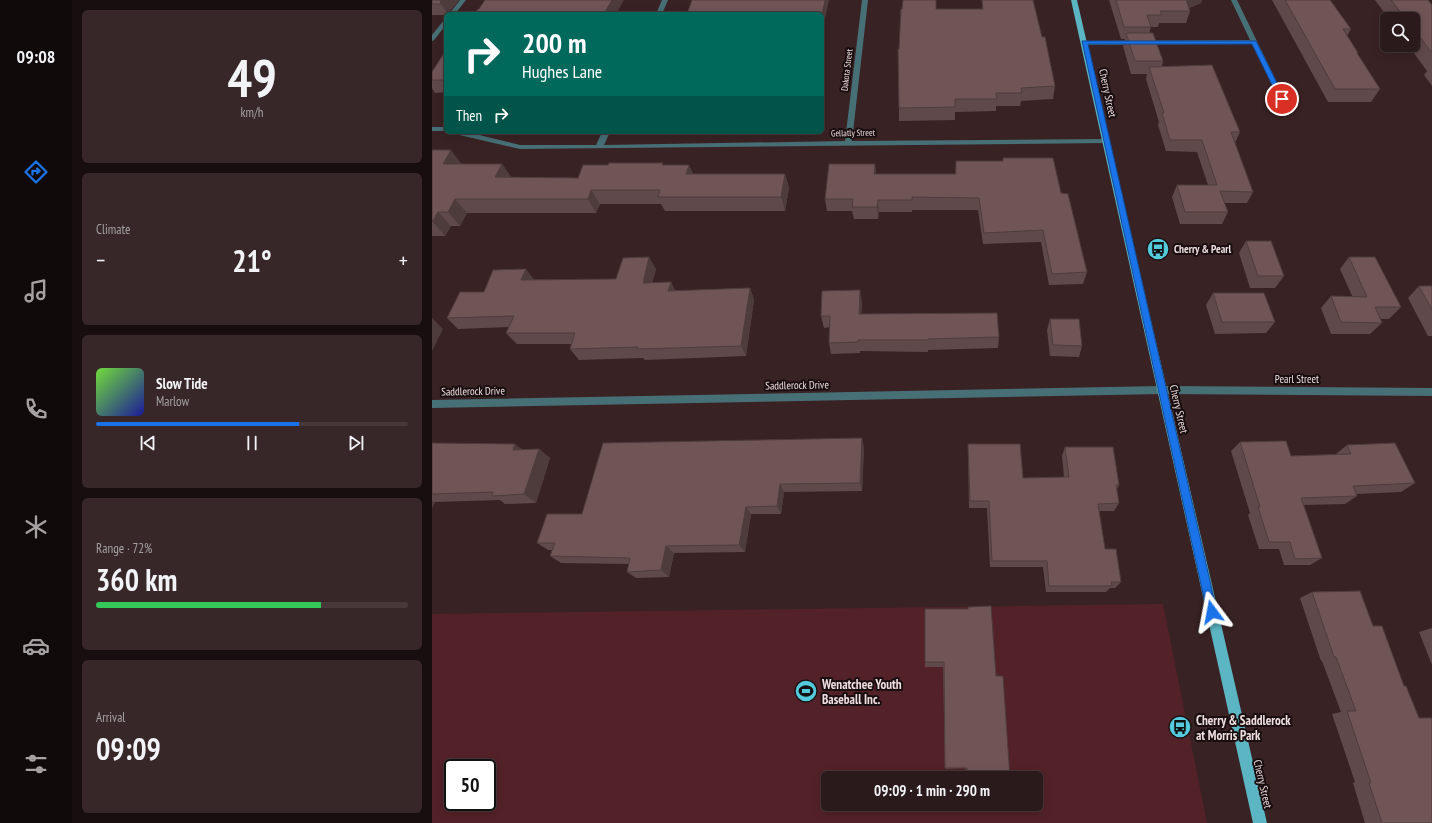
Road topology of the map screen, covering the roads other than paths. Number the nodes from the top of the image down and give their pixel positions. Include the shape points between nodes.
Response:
1 (463, 0) edge
2 (665, 0) edge
3 (865, 0) edge
4 (1074, 0) edge
5 (1234, 0) edge
6 (454, 12) edge
7 (660, 12) edge
8 (444, 24) edge
9 (432, 39) edge
10 (1254, 42) junction
11 (1084, 43) junction
12 (1282, 99) dead end
13 (432, 129) edge
14 (444, 129) edge
15 (466, 134) edge
16 (605, 134) edge
17 (1106, 141) junction
18 (848, 143) junction
19 (599, 148) junction
20 (1162, 390) junction
21 (1432, 392) edge
22 (432, 404) edge
23 (1260, 823) edge

1 - 6 street
2 - 7 street
3 - 18 street, Dakota Street
4 - 11 main road, Cherry Street
5 - 10 street
8 - 9 street
10 - 11 street
10 - 12 street
11 - 17 main road, Cherry Street
13 - 14 street
15 - 19 street, Gellatly Street via 520,147
16 - 19 street
17 - 18 street, Gellatly Street
17 - 20 main road, Cherry Street
18 - 19 street, Gellatly Street
20 - 21 street, Pearl Street
20 - 22 street, Saddlerock Drive
20 - 23 main road, Cherry Street

